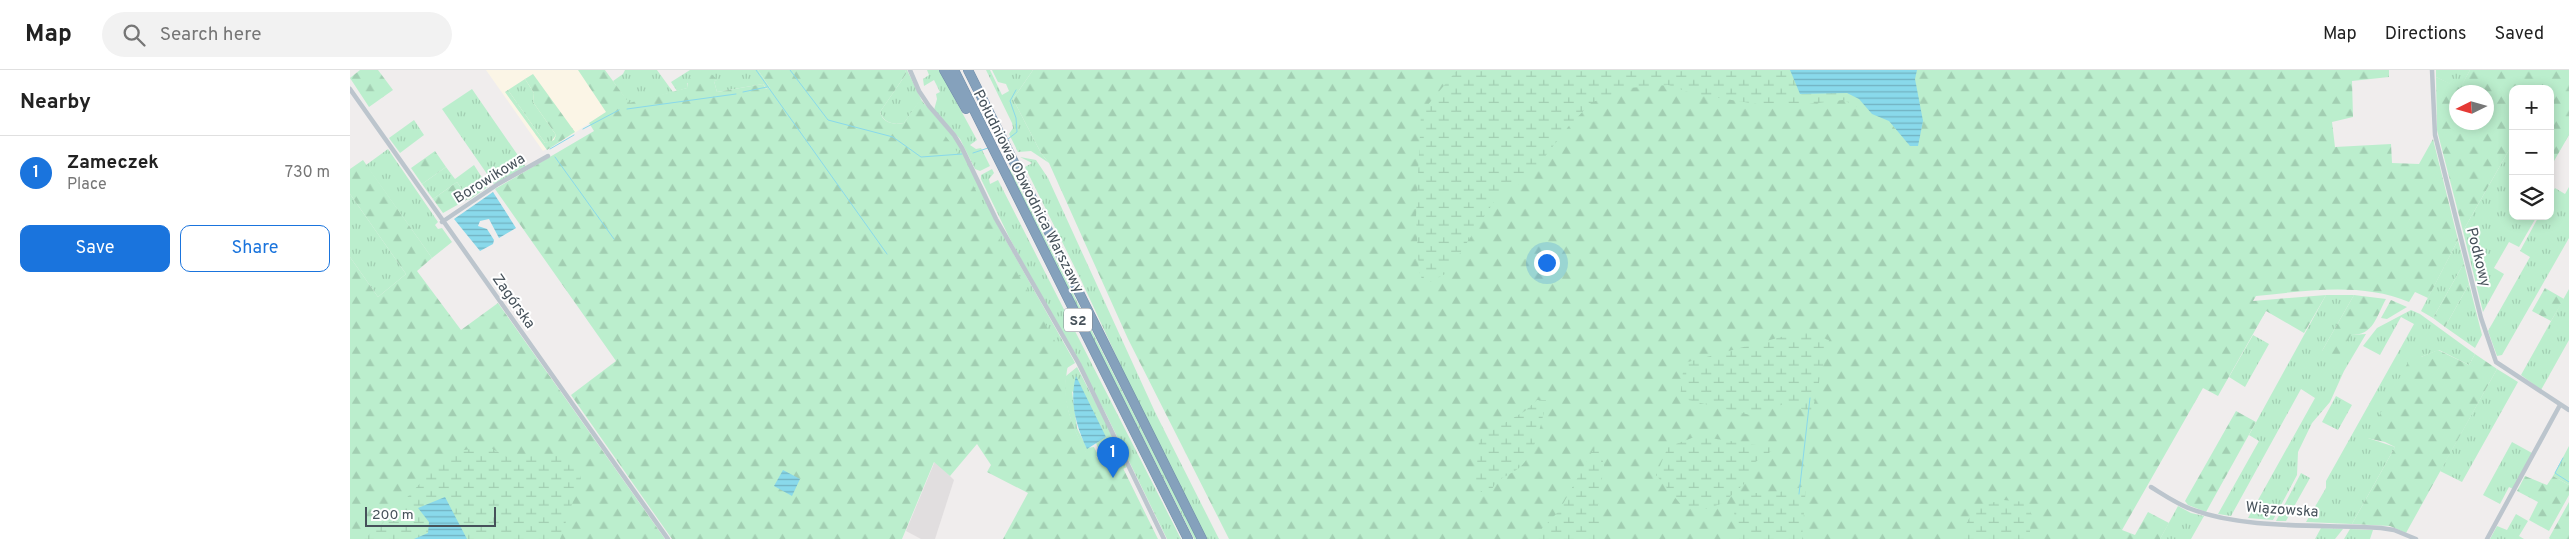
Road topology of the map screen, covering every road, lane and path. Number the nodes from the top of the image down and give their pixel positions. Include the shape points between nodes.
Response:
1 (910, 70) edge
2 (944, 70) edge
3 (954, 70) edge
4 (969, 70) edge
5 (2432, 70) edge
6 (350, 89) edge
7 (987, 140) junction
8 (548, 156) dead end
9 (442, 222) junction
10 (2560, 405) junction
11 (2569, 410) edge
12 (2151, 487) dead end
13 (668, 539) edge
14 (1164, 539) edge
15 (1188, 539) edge
16 (1202, 539) edge
17 (2416, 539) edge
18 (2487, 539) edge

1 - 14 street via 929,106 962,148 996,219 1079,364
2 - 7 highway
3 - 7 highway, Południowa Obwodnica Warszawy / S2
4 - 16 highway, Południowa Obwodnica Warszawy / S2
5 - 10 street, Podkowy via 2434,135 2493,355 2496,362
6 - 9 street, Zagórska
7 - 15 highway, Południowa Obwodnica Warszawy / S2
8 - 9 street, Borowikowa via 498,184
9 - 13 street, Zagórska
10 - 11 street, Podkowy
10 - 18 street
12 - 17 street, Wiązowska via 2189,509 2216,516 2274,523 2381,528

